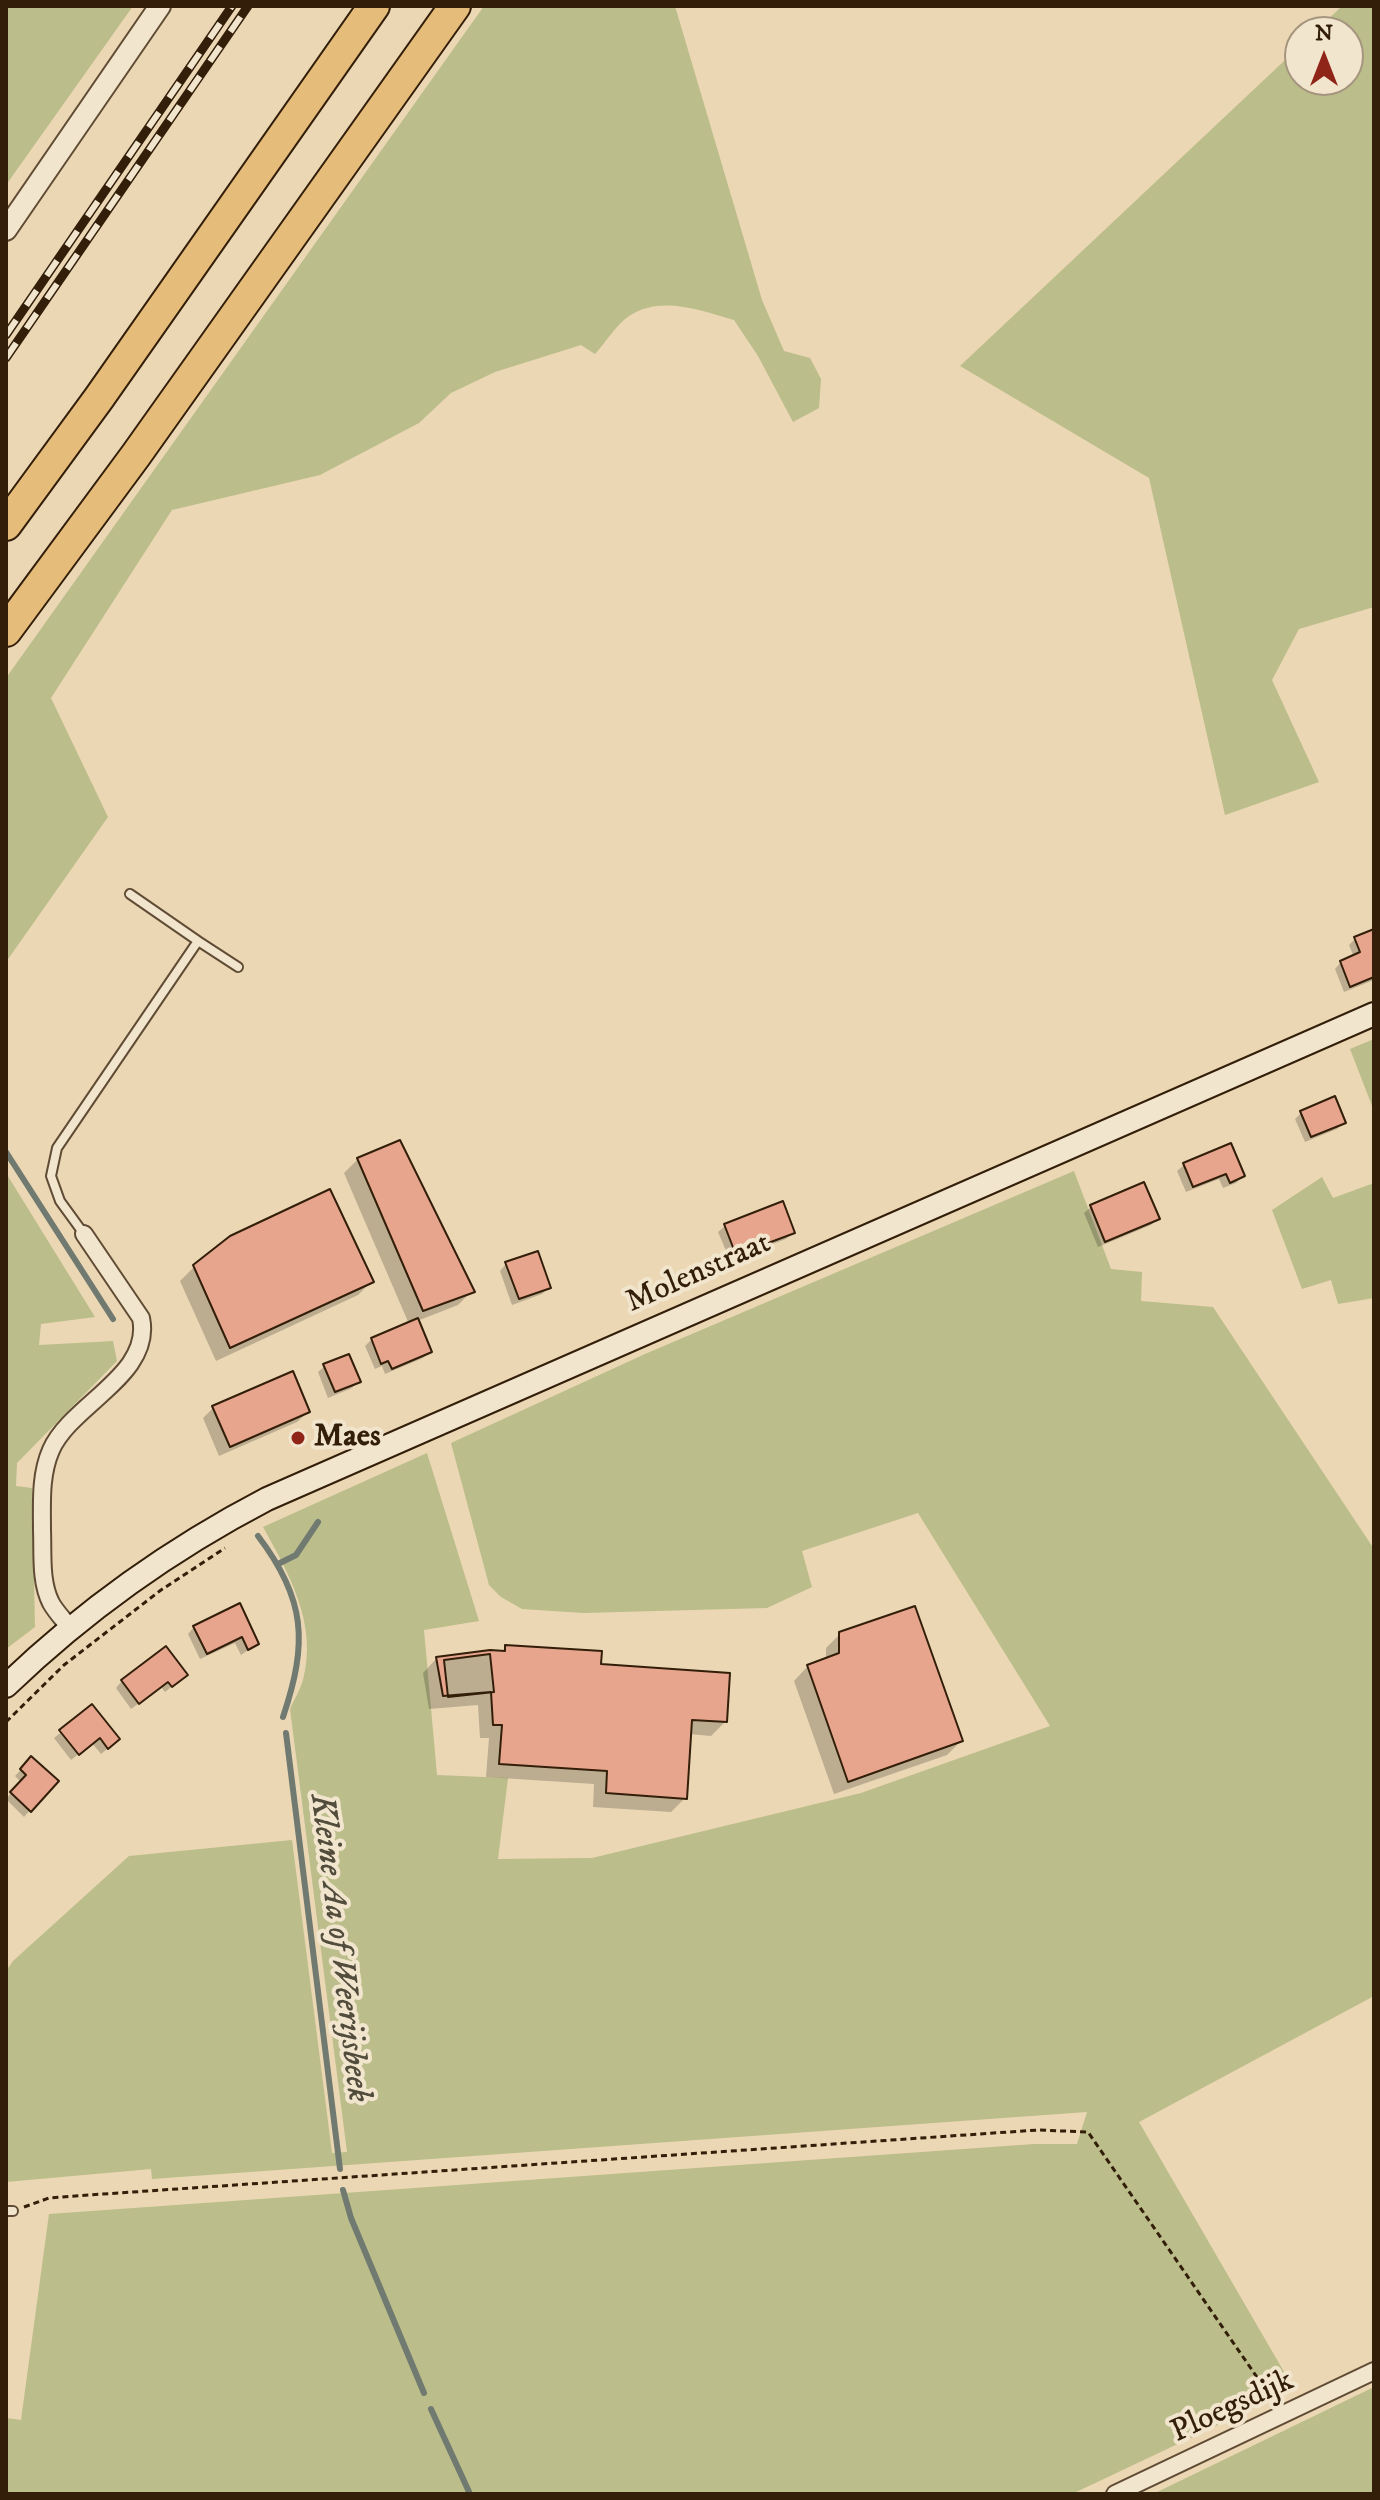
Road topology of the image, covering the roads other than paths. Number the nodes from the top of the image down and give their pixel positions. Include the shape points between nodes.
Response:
1 (160, 6) edge
2 (374, 6) edge
3 (455, 6) edge
4 (6, 230) edge
5 (6, 525) edge
6 (6, 631) edge
7 (130, 894) dead end
8 (198, 941) junction
9 (238, 967) dead end
10 (1374, 1014) edge
11 (84, 1234) joint
12 (70, 1628) junction
13 (6, 1686) edge
14 (1374, 2371) edge
15 (1115, 2494) edge

1 - 4 street
2 - 5 highway
3 - 6 highway
7 - 8 lane
8 - 9 lane
8 - 11 lane via 57,1148 51,1176 60,1201
10 - 12 main road, Molenstraat via 279,1493 172,1553
11 - 12 street via 141,1318 144,1334 130,1364 67,1428 44,1468 43,1572 51,1603
12 - 13 main road, Molenstraat
14 - 15 street, Ploegsdijk

